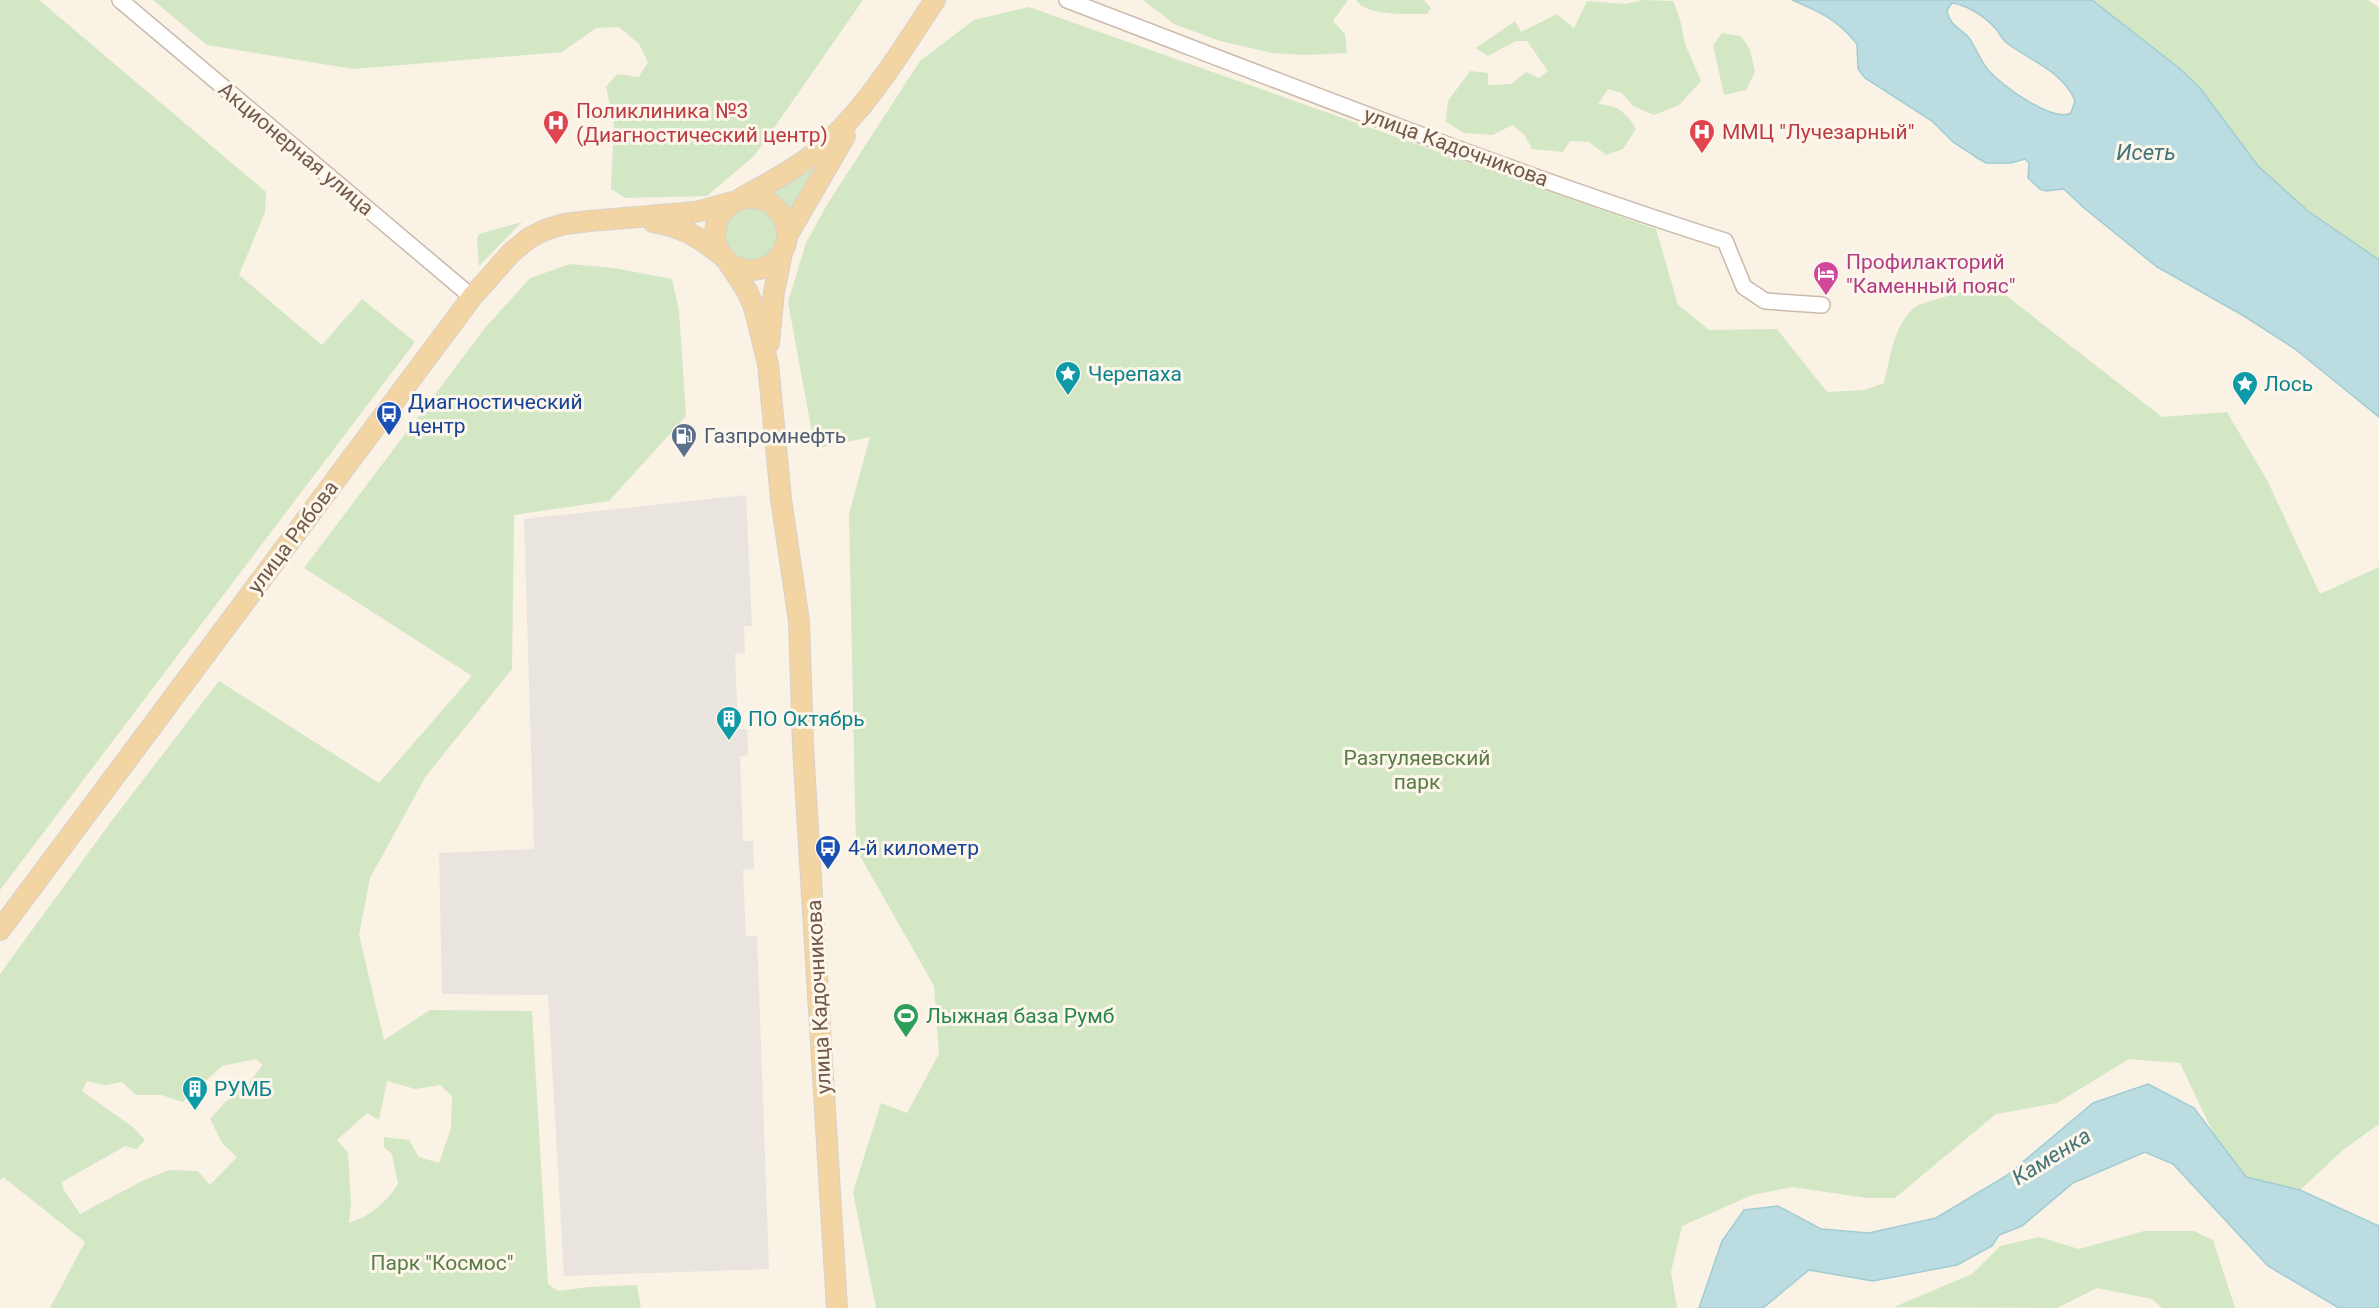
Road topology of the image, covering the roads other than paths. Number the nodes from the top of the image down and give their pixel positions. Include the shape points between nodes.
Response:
1 (120, 0) edge
2 (935, 0) edge
3 (1067, 0) edge
4 (865, 103) junction
5 (736, 200) junction
6 (636, 218) junction
7 (785, 244) junction
8 (725, 259) junction
9 (472, 297) junction
10 (1821, 305) dead end
11 (768, 364) junction
12 (3, 922) edge
13 (837, 1308) edge

1 - 9 street, Акционерная улица
2 - 4 main road
3 - 10 street, улица Кадочникова via 1490,161 1725,241 1744,287 1765,301
4 - 5 main road via 822,148
4 - 7 main road via 816,182
5 - 6 main road via 708,210
5 - 7 main road via 758,198 773,205 784,219
5 - 8 main road via 720,214 714,231 717,248
6 - 8 main road via 682,229
6 - 9 main road, улица Рябова via 564,224 539,233 511,253
7 - 8 main road via 776,260 761,269 744,270
7 - 11 main road via 770,319
8 - 11 main road via 754,308
9 - 12 main road, улица Рябова
11 - 13 main road, улица Кадочникова via 781,499 799,621

